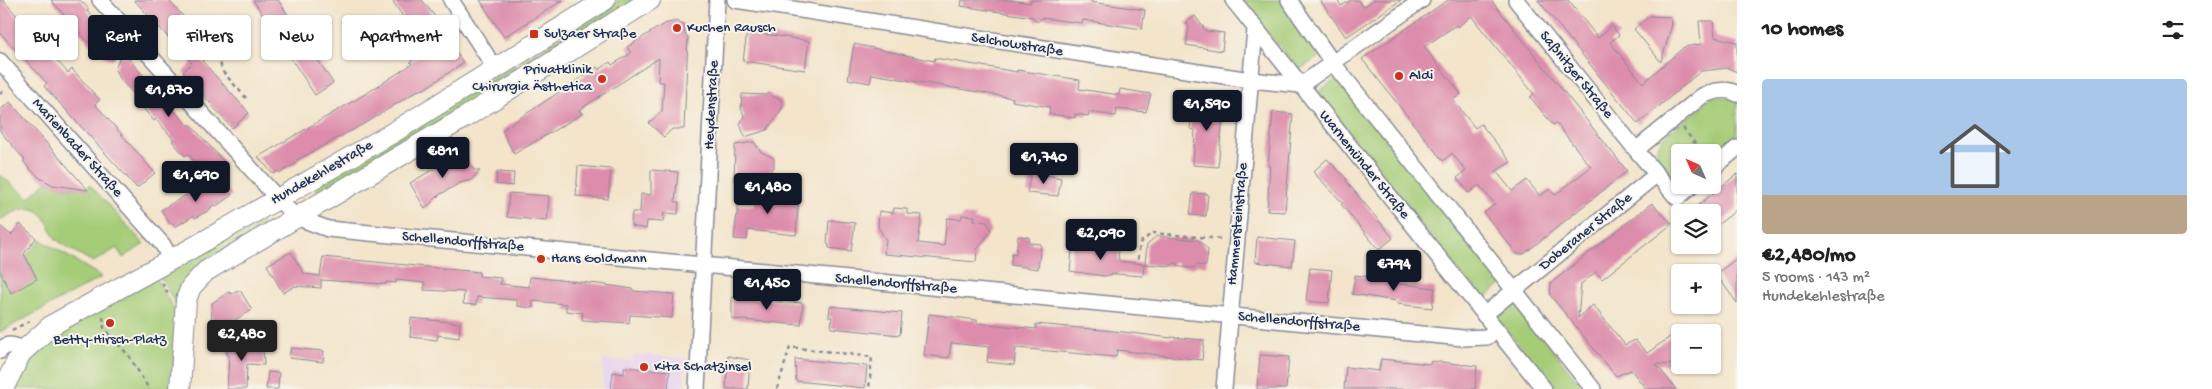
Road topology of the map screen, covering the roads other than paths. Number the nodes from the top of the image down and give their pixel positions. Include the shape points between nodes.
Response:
1 (100, 0) edge
2 (451, 0) edge
3 (606, 0) edge
4 (650, 0) edge
5 (718, 0) edge
6 (735, 0) edge
7 (1233, 0) edge
8 (1289, 0) edge
9 (1422, 0) edge
10 (1516, 0) edge
11 (1256, 29) junction
12 (0, 61) edge
13 (1332, 62) junction
14 (496, 70) junction
15 (1250, 80) junction
16 (1300, 86) junction
17 (1737, 94) edge
18 (1737, 148) edge
19 (1636, 150) junction
20 (1721, 161) edge
21 (1656, 174) junction
22 (1671, 191) edge
23 (278, 200) junction
24 (296, 217) junction
25 (172, 260) junction
26 (704, 265) junction
27 (1514, 290) junction
28 (1484, 314) junction
29 (1230, 316) junction
30 (1496, 330) junction
31 (23, 349) junction
32 (0, 352) edge
33 (3, 389) edge
34 (180, 389) edge
35 (697, 389) edge
36 (1224, 389) edge
37 (1544, 389) edge
38 (1593, 389) edge

1 - 23 street
2 - 14 street
3 - 14 main road, Hundekehlestraße
4 - 24 main road, Hundekehlestraße via 464,118
5 - 26 street, Heydenstraße
6 - 15 street, Selchowstraße
7 - 11 street, Warnemünder Straße
8 - 13 street
9 - 13 street
10 - 19 street, Saßnitzer Straße
11 - 15 street, Hammersteinstraße
11 - 16 street, Warnemünder Straße
12 - 25 street, Marienbader Straße via 163,245
13 - 16 street
13 - 27 street
14 - 23 main road, Hundekehlestraße
15 - 16 street, Selchowstraße
15 - 29 street, Hammersteinstraße
16 - 28 street, Warnemünder Straße
17 - 19 street via 1723,90 1702,96
18 - 20 street
19 - 21 street, Saßnitzer Straße
21 - 22 street, Saßnitzer Straße
21 - 27 street, Doberaner Straße
23 - 24 street
23 - 25 main road, Hundekehlestraße
24 - 26 street, Schellendorffstraße via 338,230
24 - 34 main road, Hundekehlestraße via 212,266 191,288 184,312
25 - 31 main road, Hundekehlestraße via 61,319
26 - 29 street, Schellendorffstraße
26 - 35 street, Heydenstraße
27 - 28 street
27 - 38 street
28 - 30 street, Warnemünder Straße
29 - 30 street, Schellendorffstraße via 1462,338 1487,337
29 - 36 street, Hammersteinstraße
30 - 37 street, Warnemünder Straße
31 - 32 street via 10,345
31 - 33 main road, Hundekehlestraße

